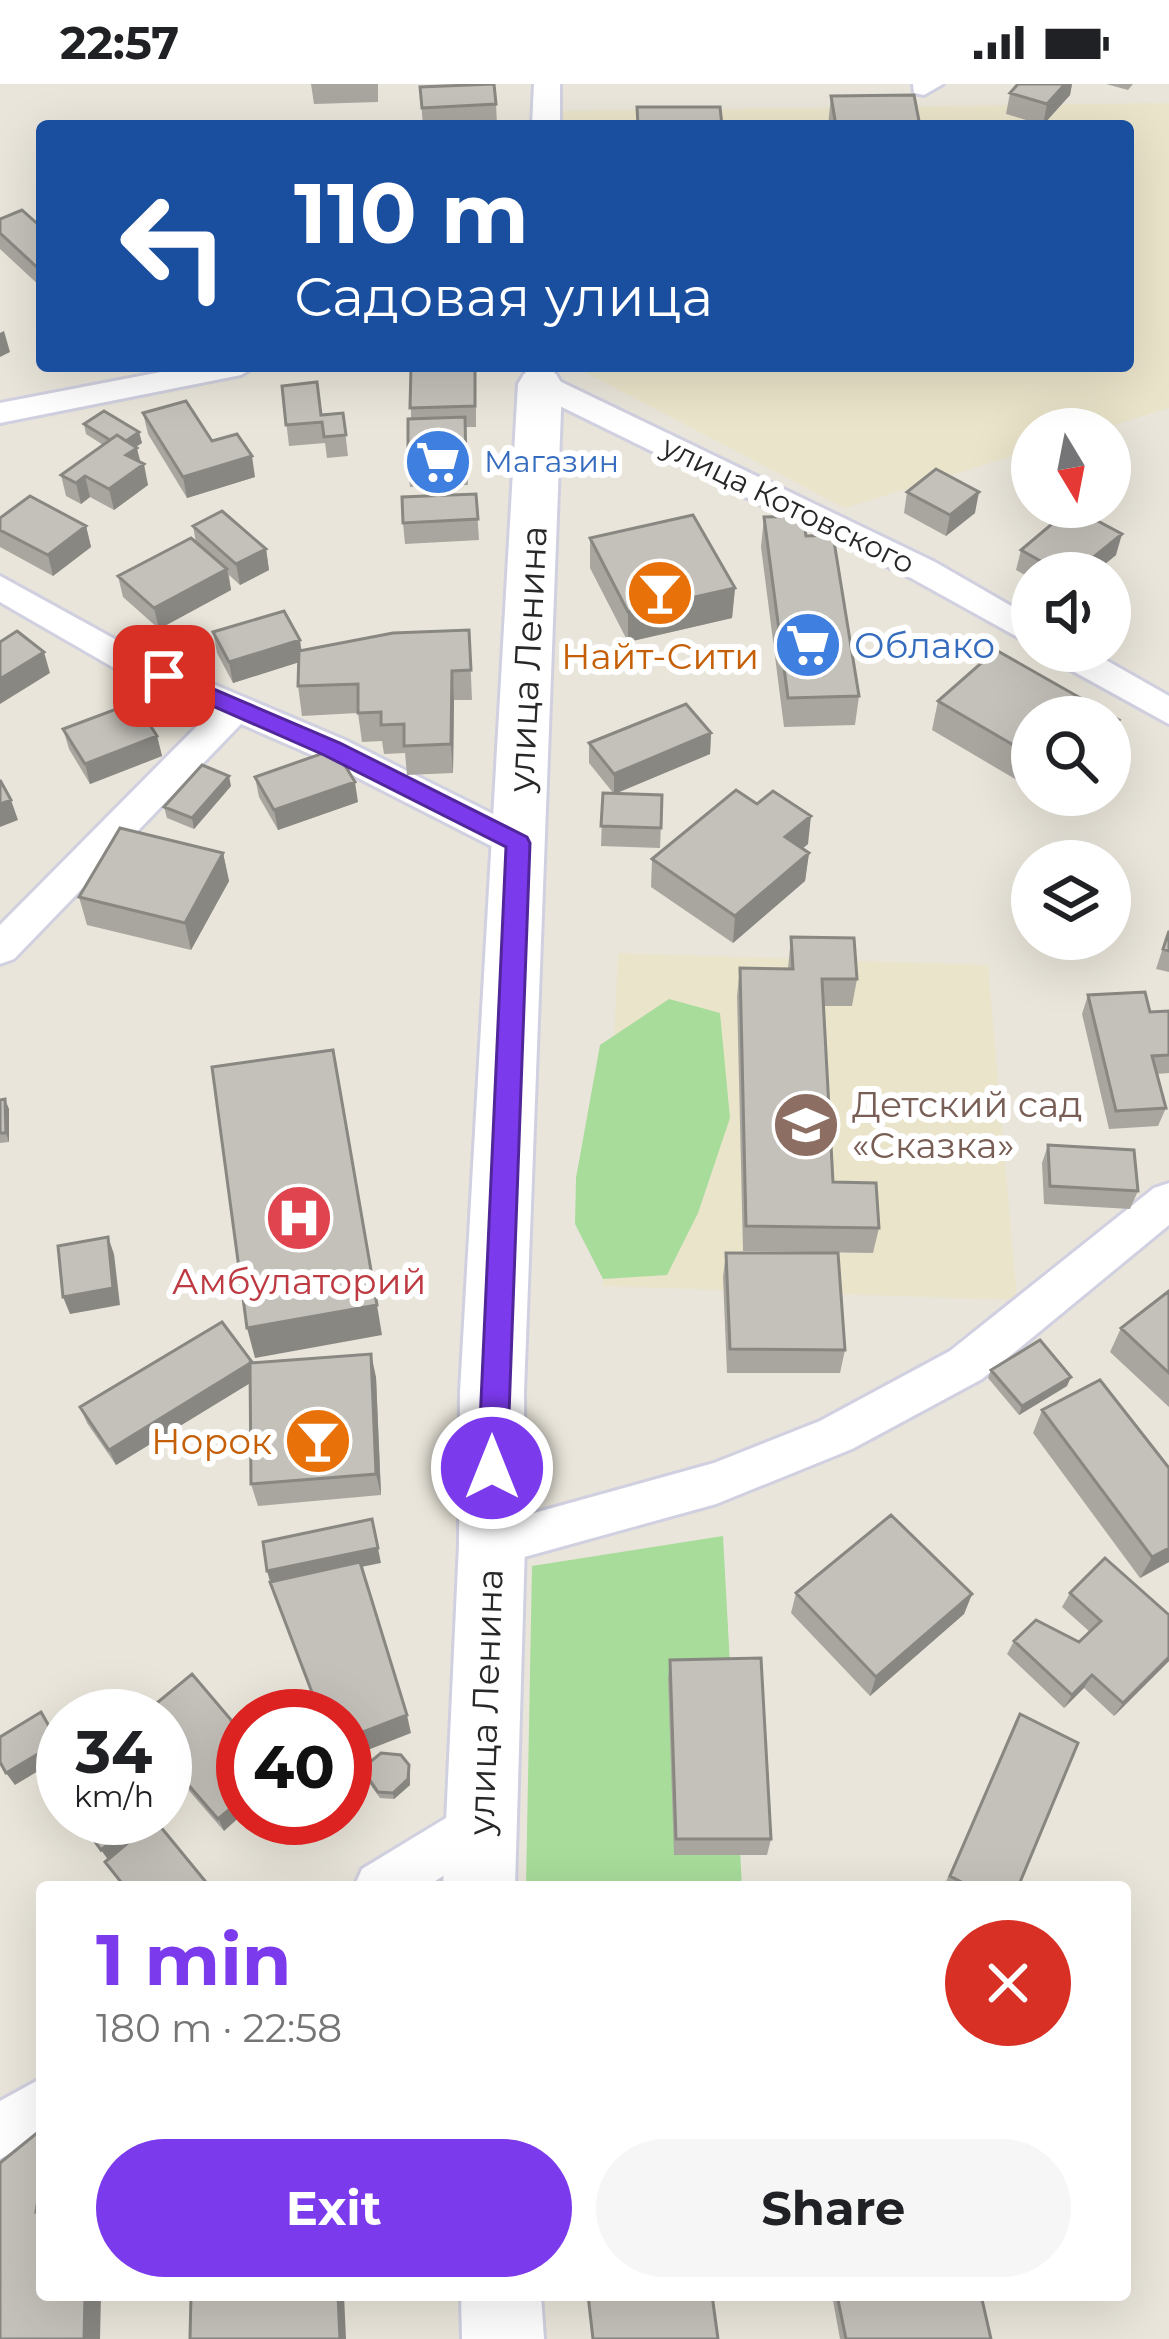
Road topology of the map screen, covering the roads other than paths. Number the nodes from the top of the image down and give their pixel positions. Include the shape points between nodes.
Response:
1 (548, 84) edge
2 (546, 120) edge
3 (210, 372) edge
4 (539, 375) edge
5 (0, 412) edge
6 (0, 587) edge
7 (1011, 621) edge
8 (1099, 672) edge
9 (237, 706) junction
10 (1169, 712) edge
11 (518, 843) junction
12 (0, 949) edge
13 (1169, 1200) edge
14 (492, 1544) junction
15 (479, 1823) junction
16 (389, 1881) edge
17 (479, 1881) edge
18 (36, 2109) edge
19 (0, 2132) edge
20 (501, 2301) edge
21 (503, 2339) edge

1 - 2 street
3 - 5 street
4 - 7 street, улица Котовского
4 - 11 street, улица Ленина
6 - 9 street via 128,661
8 - 10 street
9 - 11 street
9 - 12 street
11 - 14 street, улица Ленина
13 - 14 street via 966,1364 836,1435 716,1483
14 - 15 street, улица Ленина
15 - 16 street
15 - 17 street, улица Ленина
18 - 19 street
20 - 21 street

